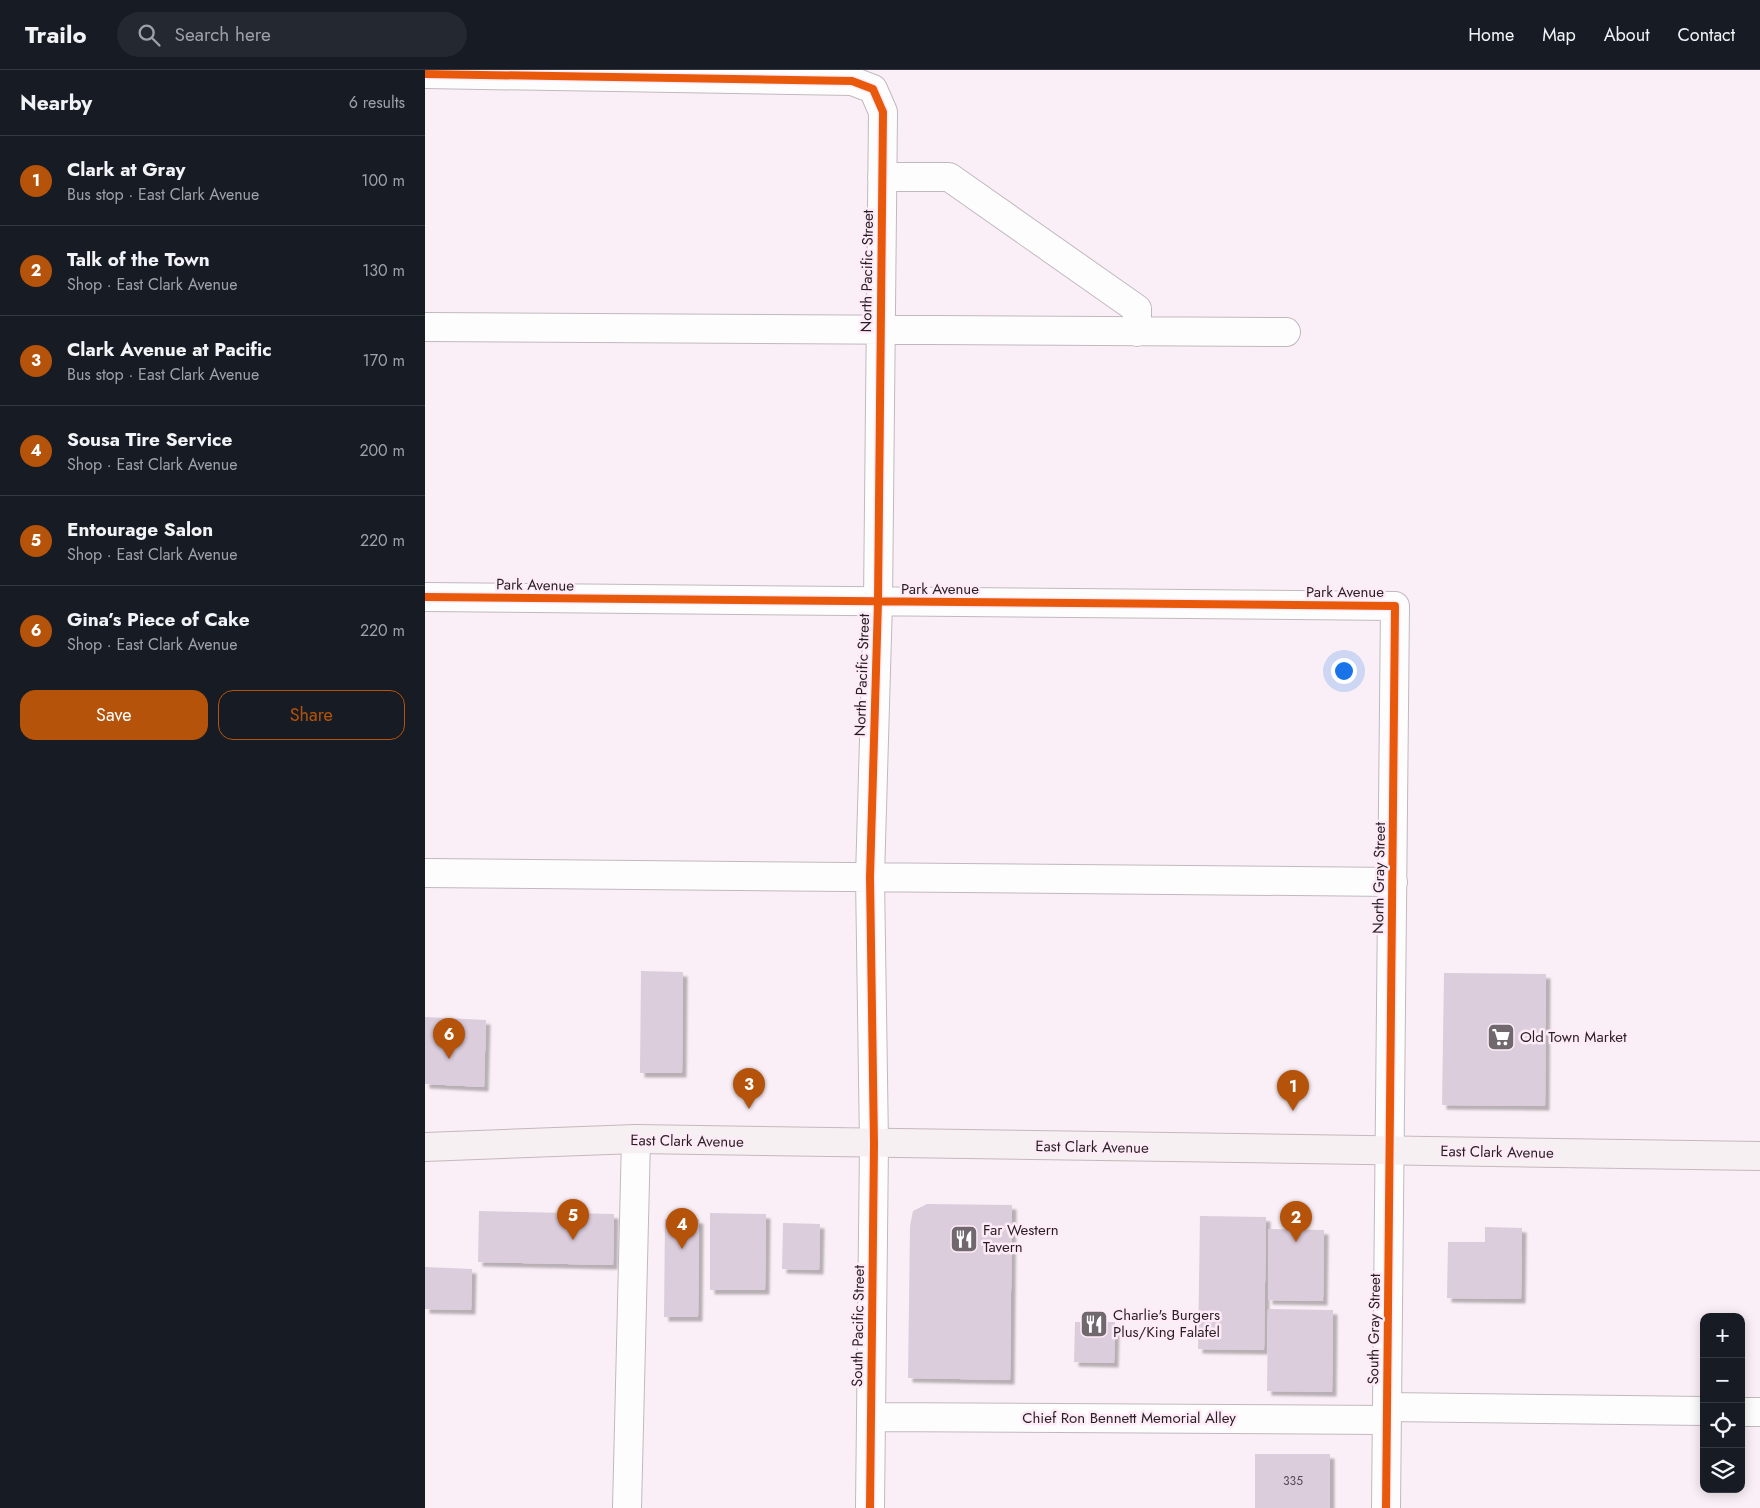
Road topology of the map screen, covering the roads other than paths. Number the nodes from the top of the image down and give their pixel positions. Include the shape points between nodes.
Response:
1 (425, 74) edge
2 (882, 176) junction
3 (425, 327) edge
4 (880, 331) junction
5 (1137, 332) junction
6 (1286, 332) dead end
7 (425, 597) edge
8 (878, 602) junction
9 (1395, 606) joint
10 (425, 873) edge
11 (869, 877) junction
12 (1393, 882) junction
13 (636, 1139) junction
14 (874, 1144) junction
15 (425, 1147) edge
16 (1390, 1151) junction
17 (1760, 1156) edge
18 (1700, 1411) edge
19 (1745, 1412) edge
20 (1760, 1412) edge
21 (1387, 1414) junction
22 (871, 1417) junction
23 (627, 1508) edge
24 (870, 1508) edge
25 (1386, 1508) edge

1 - 2 street, North Pacific Street via 852,81 873,89 883,112
2 - 4 street, North Pacific Street
2 - 5 street via 949,177 1137,309
3 - 4 street
4 - 5 street
4 - 8 street, North Pacific Street
5 - 6 street
7 - 8 street, Park Avenue
8 - 9 street, Park Avenue
8 - 11 street, North Pacific Street
9 - 12 street, North Gray Street
10 - 11 street
11 - 12 street
11 - 14 street, North Pacific Street
12 - 16 street, North Gray Street
13 - 14 main road, East Clark Avenue
13 - 15 main road, East Clark Avenue
13 - 23 street
14 - 16 main road, East Clark Avenue
14 - 22 street, South Pacific Street
16 - 17 main road, East Clark Avenue
16 - 21 street, South Gray Street
18 - 21 street, Chief Ron Bennett Memorial Alley
19 - 20 street
21 - 22 street, Chief Ron Bennett Memorial Alley
21 - 25 street, South Gray Street
22 - 24 street, South Pacific Street

